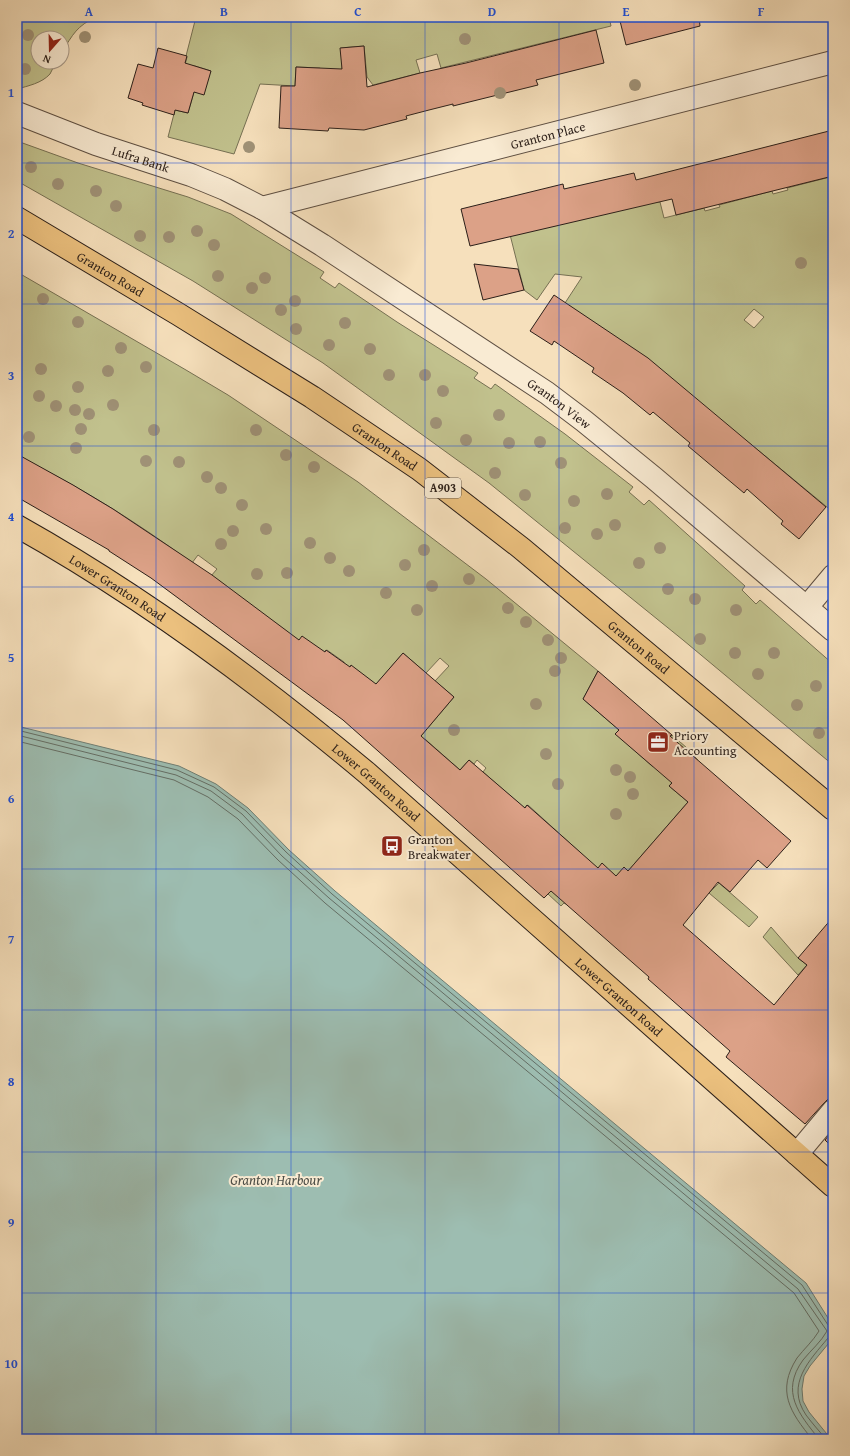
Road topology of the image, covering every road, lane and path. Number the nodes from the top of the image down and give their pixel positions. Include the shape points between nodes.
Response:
1 (833, 62) edge
2 (17, 113) edge
3 (262, 208) junction
4 (17, 218) edge
5 (17, 526) edge
6 (833, 576) edge
7 (807, 607) junction
8 (833, 630) edge
9 (833, 810) edge
10 (833, 1111) edge
11 (797, 1154) junction
12 (833, 1186) edge

1 - 3 street, Granton Place
2 - 3 street, Lufra Bank via 96,144 191,175
3 - 7 street, Granton View via 547,394 654,478
4 - 9 main road, Granton Road / A903 via 305,393 419,469 522,548
5 - 11 main road, Lower Granton Road via 116,585 245,675 304,720
6 - 7 street
7 - 8 street, Granton View
10 - 11 street
11 - 12 main road, Lower Granton Road

